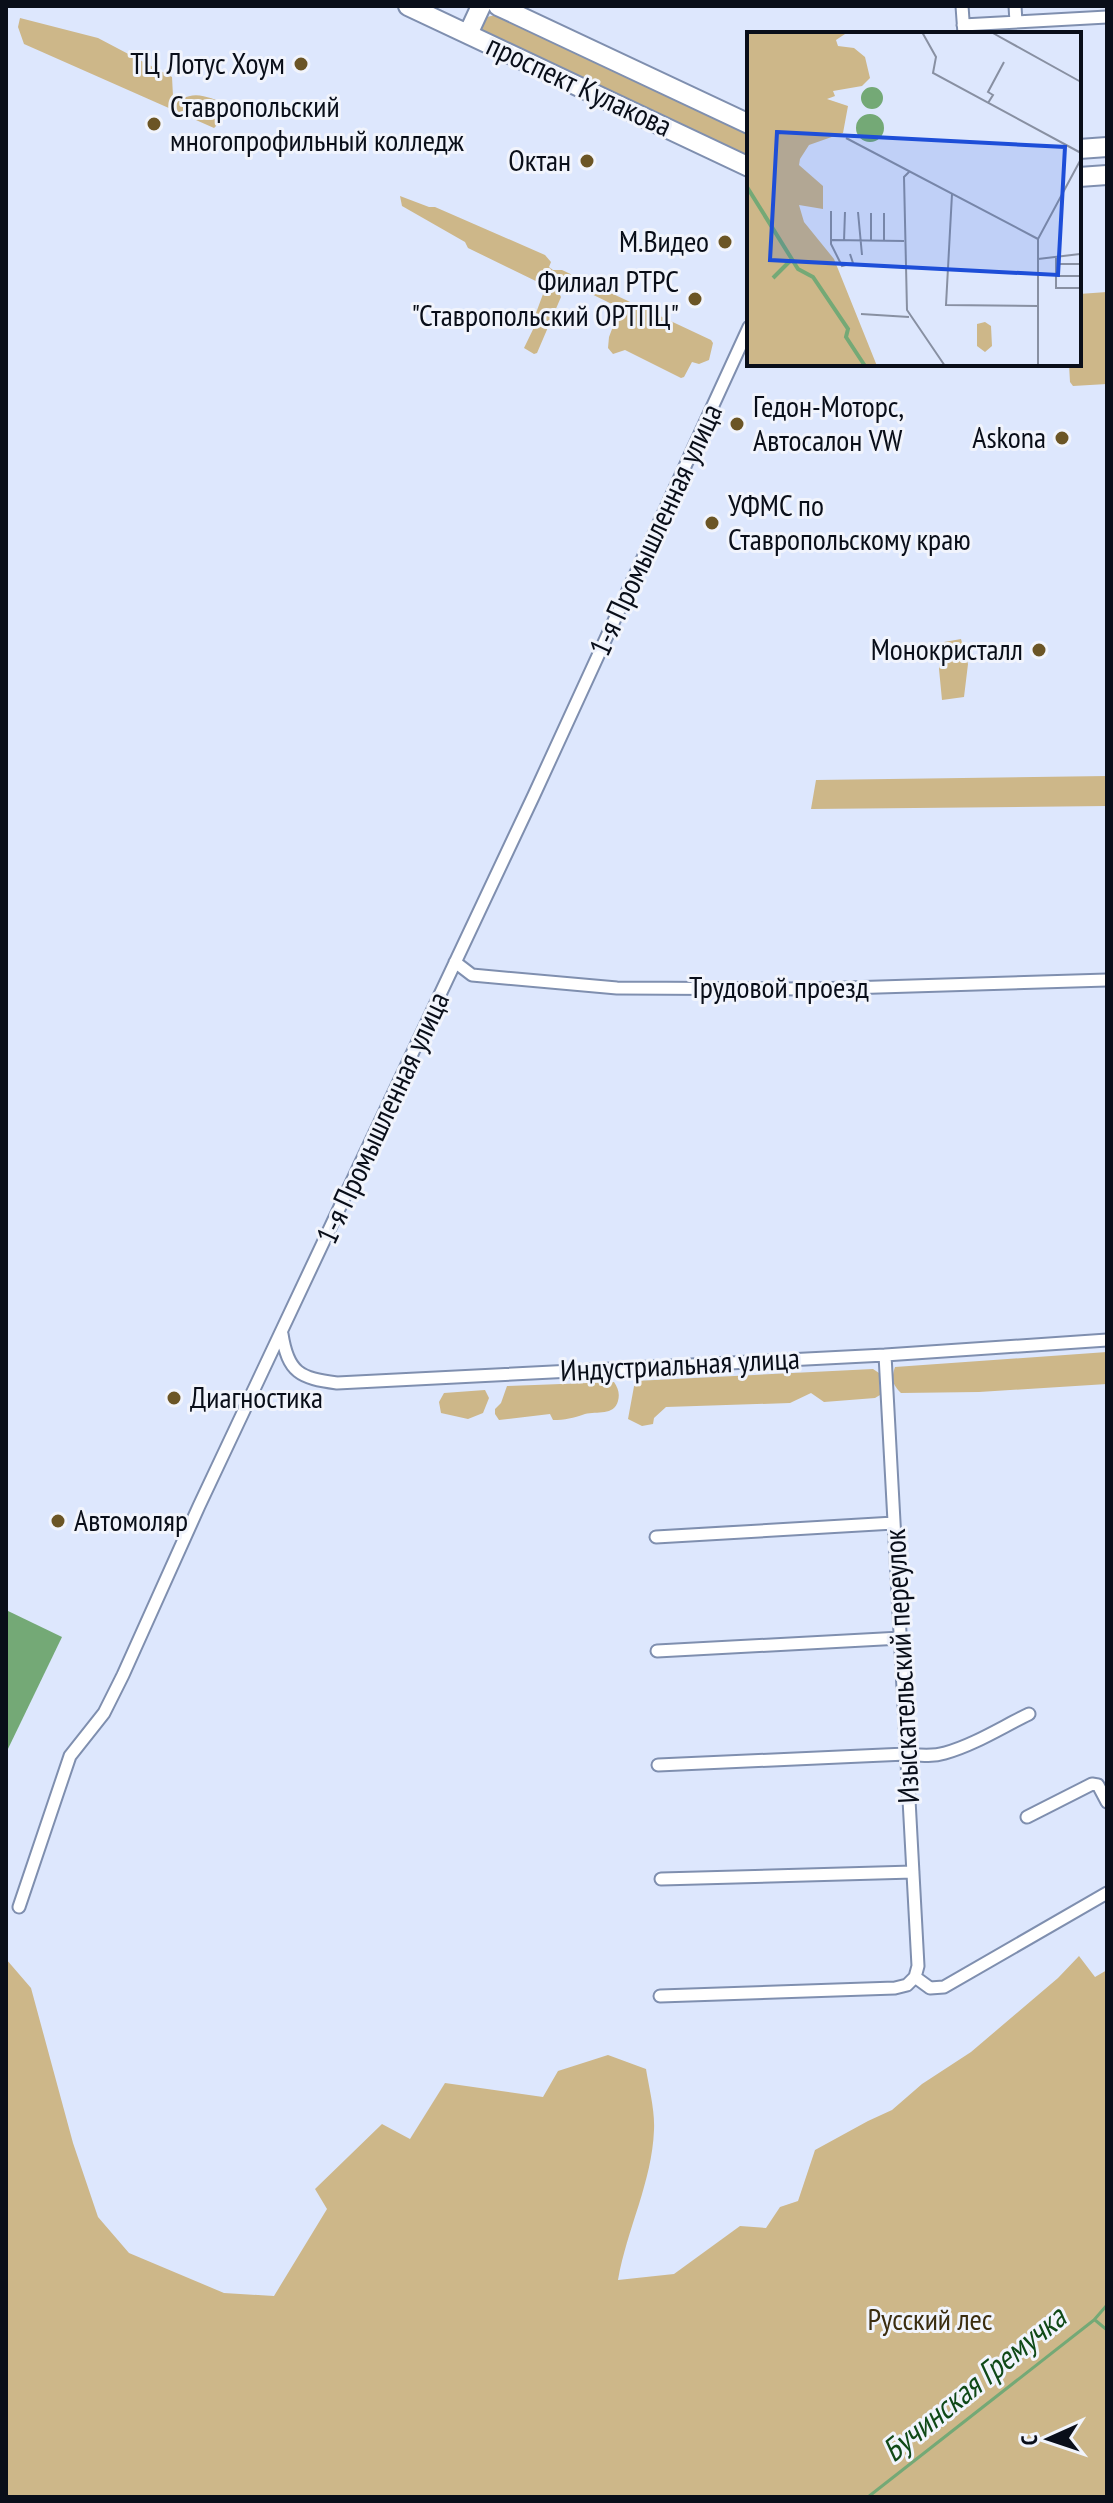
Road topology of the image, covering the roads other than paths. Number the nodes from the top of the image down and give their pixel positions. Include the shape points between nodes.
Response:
1 (408, 6) edge
2 (481, 6) edge
3 (498, 6) edge
4 (962, 6) edge
5 (1015, 6) edge
6 (1107, 17) edge
7 (1016, 22) junction
8 (964, 30) edge
9 (468, 34) junction
10 (747, 123) edge
11 (1107, 147) edge
12 (1081, 149) edge
13 (747, 166) edge
14 (1107, 175) edge
15 (1081, 177) edge
16 (747, 331) edge
17 (455, 962) junction
18 (1107, 980) edge
19 (282, 1333) junction
20 (1107, 1340) edge
21 (885, 1355) junction
22 (894, 1523) junction
23 (656, 1537) dead end
24 (901, 1638) junction
25 (657, 1651) dead end
26 (1029, 1714) dead end
27 (906, 1754) junction
28 (658, 1765) dead end
29 (1107, 1802) edge
30 (1027, 1817) dead end
31 (913, 1872) junction
32 (661, 1879) dead end
33 (1107, 1893) edge
34 (19, 1907) dead end
35 (915, 1977) junction
36 (660, 1996) dead end

1 - 9 main road, проспект Кулакова
2 - 9 main road
3 - 10 main road, проспект Кулакова
4 - 8 street
5 - 7 street
6 - 7 street
7 - 8 street
9 - 13 main road, проспект Кулакова
11 - 12 main road
14 - 15 main road
16 - 17 street, 1-я Промышленная улица
17 - 18 street, Трудовой проезд via 472,975 608,988 814,989
17 - 19 street, 1-я Промышленная улица
19 - 21 street, Индустриальная улица via 285,1356 295,1370 337,1383
19 - 34 street, 1-я Промышленная улица via 104,1713 70,1756
20 - 21 street, Индустриальная улица
21 - 22 street, Изыскательский переулок
22 - 23 street
22 - 24 street, Изыскательский переулок
24 - 25 street
24 - 27 street, Изыскательский переулок
26 - 27 street via 944,1753
27 - 28 street
27 - 31 street, Изыскательский переулок
29 - 30 street via 1092,1784
31 - 32 street
31 - 35 street, Изыскательский переулок
33 - 35 street via 944,1987 924,1986
35 - 36 street via 895,1988

